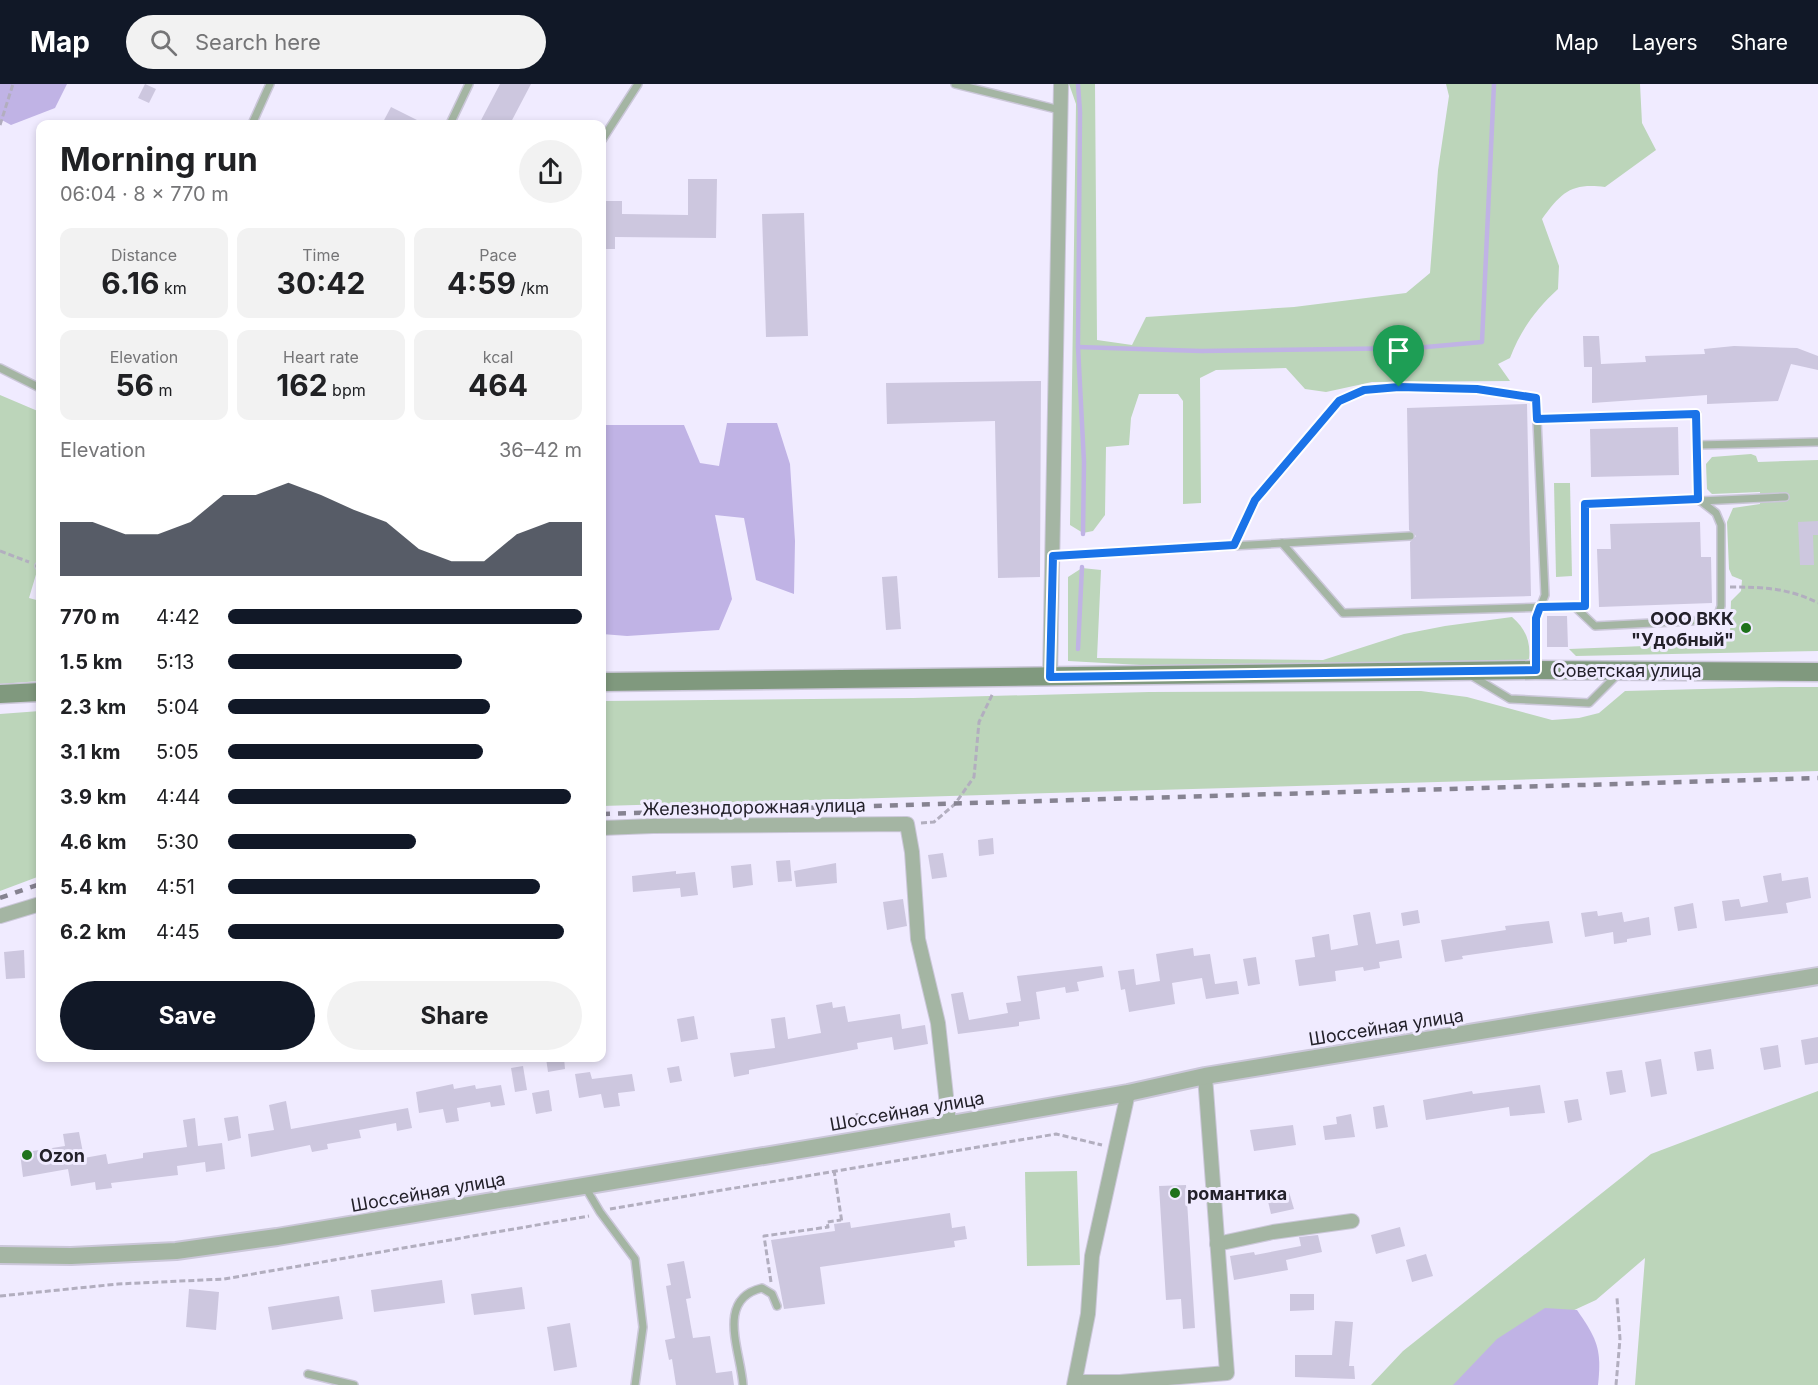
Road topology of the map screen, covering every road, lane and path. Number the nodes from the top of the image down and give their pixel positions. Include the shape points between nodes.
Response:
1 (12, 84) edge
2 (270, 84) edge
3 (469, 84) edge
4 (638, 84) edge
5 (955, 84) edge
6 (1061, 84) edge
7 (1061, 110) junction
8 (254, 120) edge
9 (452, 120) edge
10 (0, 125) edge
11 (606, 134) edge
12 (0, 368) edge
13 (36, 386) edge
14 (1537, 419) junction
15 (1818, 442) edge
16 (1697, 445) junction
17 (1785, 497) dead end
18 (1699, 500) junction
19 (1410, 537) dead end
20 (1282, 543) junction
21 (1234, 545) junction
22 (0, 551) edge
23 (1053, 556) junction
24 (36, 564) edge
25 (1722, 587) junction
26 (1818, 603) edge
27 (1574, 606) junction
28 (1540, 607) junction
29 (1536, 670) junction
30 (1622, 670) junction
31 (1465, 672) junction
32 (1818, 672) edge
33 (999, 677) junction
34 (1050, 677) junction
35 (606, 682) edge
36 (36, 692) edge
37 (0, 694) edge
38 (907, 824) junction
39 (606, 828) edge
40 (36, 905) edge
41 (0, 916) edge
42 (1818, 976) edge
43 (1205, 1076) junction
44 (1128, 1093) junction
45 (949, 1123) junction
46 (1116, 1146) junction
47 (834, 1170) junction
48 (584, 1185) junction
49 (600, 1212) junction
50 (1352, 1221) dead end
51 (1217, 1244) junction
52 (0, 1255) edge
53 (772, 1294) junction
54 (0, 1296) edge
55 (1617, 1298) dead end
56 (777, 1306) dead end
57 (308, 1374) dead end
58 (1075, 1384) edge
59 (354, 1385) edge
60 (635, 1385) edge
61 (742, 1385) edge
62 (1616, 1385) edge

1 - 10 path
2 - 8 lane
3 - 9 lane
4 - 11 lane
5 - 7 lane
6 - 7 street
7 - 23 street
12 - 13 lane
14 - 16 lane via 1696,414
14 - 21 lane via 1536,398 1511,393 1399,387 1364,390 1339,401 1255,500
14 - 28 lane via 1545,595
15 - 16 lane
16 - 18 lane
17 - 18 lane
18 - 25 lane via 1716,513 1721,525
18 - 27 lane via 1585,504 1585,606
19 - 20 lane
20 - 21 lane
20 - 28 lane via 1343,613
21 - 23 lane
22 - 24 path
23 - 34 street
25 - 26 path via 1797,592
25 - 27 lane via 1718,615 1701,623 1595,626
27 - 28 lane
28 - 29 lane via 1536,618
29 - 30 main road, Советская улица
29 - 31 main road, Советская улица
30 - 31 lane via 1589,703 1510,699
30 - 32 main road, Советская улица
31 - 34 main road, Советская улица
33 - 34 main road, Советская улица
33 - 35 main road, Советская улица
33 - 38 path via 979,722 974,777 955,804 934,822
36 - 37 main road
38 - 39 street, Железнодорожная улица
38 - 45 street via 918,939 938,1023
40 - 41 street
42 - 43 street, Шоссейная улица
43 - 44 street, Шоссейная улица
43 - 51 street
44 - 45 street, Шоссейная улица
44 - 46 street
45 - 48 street, Шоссейная улица
46 - 47 path via 1056,1134
46 - 58 street via 1092,1256 1088,1314
47 - 49 path
47 - 53 path via 842,1221 827,1222 828,1227 764,1236
48 - 49 lane
48 - 52 street, Шоссейная улица via 277,1238 176,1251
49 - 54 path via 224,1279 118,1284
49 - 60 lane via 634,1259 643,1327
50 - 51 street
51 - 58 street via 1227,1373
53 - 56 lane
53 - 61 lane via 762,1288 756,1290 736,1306 733,1332
55 - 62 path via 1620,1339
57 - 59 lane

